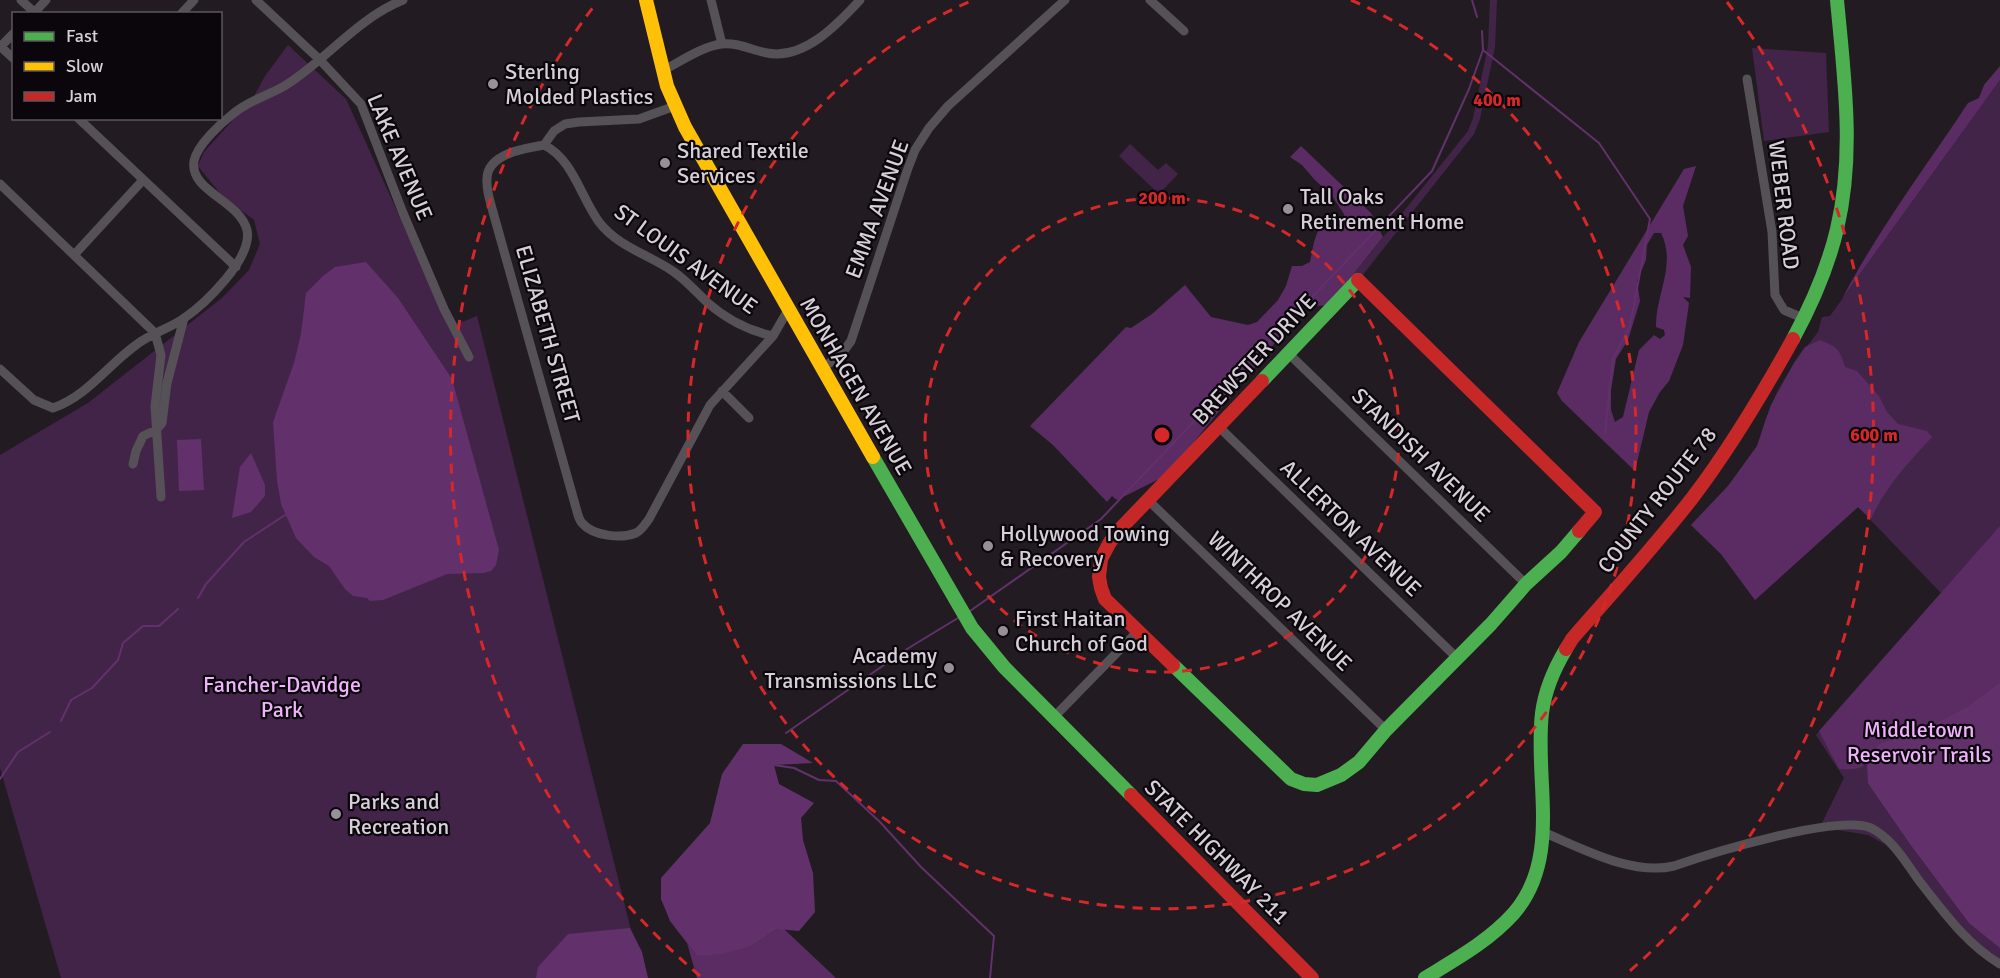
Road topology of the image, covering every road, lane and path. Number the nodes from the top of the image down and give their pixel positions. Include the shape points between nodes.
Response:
1 (21, 0) edge
2 (46, 0) edge
3 (195, 0) edge
4 (256, 0) edge
5 (403, 0) edge
6 (646, 0) edge
7 (711, 0) edge
8 (860, 0) edge
9 (1065, 0) edge
10 (1150, 0) edge
11 (1837, 0) edge
12 (33, 12) edge
13 (35, 12) edge
14 (183, 12) edge
15 (1184, 31) dead end
16 (12, 35) edge
17 (722, 44) junction
18 (0, 46) edge
19 (12, 57) edge
20 (320, 60) junction
21 (662, 71) junction
22 (1747, 79) dead end
23 (675, 106) junction
24 (223, 118) edge
25 (79, 120) edge
26 (221, 120) edge
27 (544, 145) junction
28 (143, 180) junction
29 (0, 184) edge
30 (74, 255) junction
31 (236, 267) junction
32 (788, 310) junction
33 (184, 318) junction
34 (1805, 320) junction
35 (155, 333) junction
36 (772, 336) junction
37 (1288, 353) junction
38 (469, 357) dead end
39 (0, 369) edge
40 (822, 369) junction
41 (722, 391) junction
42 (749, 418) dead end
43 (1219, 427) junction
44 (156, 430) junction
45 (133, 464) dead end
46 (162, 497) dead end
47 (1148, 500) junction
48 (1526, 584) junction
49 (1138, 631) junction
50 (1456, 657) junction
51 (1054, 717) junction
52 (1386, 730) junction
53 (1093, 756) joint
54 (1543, 832) junction
55 (2000, 964) edge
56 (1312, 978) edge
57 (1425, 978) edge

1 - 12 street
2 - 13 street
3 - 14 street
4 - 20 street, LAKE AVENUE
5 - 20 street via 369,18
6 - 21 street, MONHAGEN AVENUE
7 - 17 street
8 - 17 street via 827,32 803,48 773,54 742,44
9 - 40 street, EMMA AVENUE via 929,128 907,171 851,341
10 - 15 street
11 - 34 street, COUNTY ROUTE 78 via 1847,155 1832,249
16 - 18 street
17 - 21 street
18 - 19 street
20 - 24 street via 284,86
20 - 38 street, LAKE AVENUE via 361,104 403,213
21 - 23 street, MONHAGEN AVENUE
22 - 34 street, WEBER ROAD via 1772,232 1775,295 1784,310
23 - 27 street via 639,119 564,124
23 - 32 street, MONHAGEN AVENUE
25 - 28 street
26 - 31 street via 201,145 194,168 196,178 240,215 245,225 247,245
27 - 36 street, ST LOUIS AVENUE via 573,175 598,221 610,234 676,273 710,305 753,332
27 - 41 street, ELIZABETH STREET via 521,150 493,164 487,176 493,212 583,524 600,534 619,536 642,529 710,405
28 - 30 street
28 - 31 street
29 - 30 street
30 - 35 street
31 - 33 street
32 - 36 street
32 - 40 street, MONHAGEN AVENUE
33 - 35 street
33 - 44 street via 167,383 162,423
34 - 54 street, COUNTY ROUTE 78 via 1708,476 1558,661 1542,716
35 - 39 street via 135,345 80,395 53,408 34,400
35 - 44 street via 161,355
36 - 41 street
37 - 43 street, BREWSTER DRIVE
37 - 48 street, STANDISH AVENUE
37 - 48 street, BREWSTER DRIVE via 1358,280 1485,403 1595,512 1561,552
40 - 51 street, MONHAGEN AVENUE via 972,628
41 - 42 street
43 - 47 street, BREWSTER DRIVE
43 - 50 street, ALLERTON AVENUE
44 - 45 street via 143,435
44 - 46 street
47 - 49 street, BREWSTER DRIVE via 1111,540 1098,567 1099,586 1105,599
47 - 52 street, WINTHROP AVENUE
48 - 50 street, BREWSTER DRIVE
49 - 51 street
49 - 52 street, BREWSTER DRIVE via 1278,768 1304,784 1317,785 1341,775 1359,762
50 - 52 street, BREWSTER DRIVE
51 - 53 street, MONHAGEN AVENUE
53 - 56 street, STATE HIGHWAY 211
54 - 55 street via 1616,862 1656,869 1788,834 1829,826 1869,827 1894,847 1967,939
54 - 57 street, COUNTY ROUTE 78 via 1537,873 1515,912 1500,929

